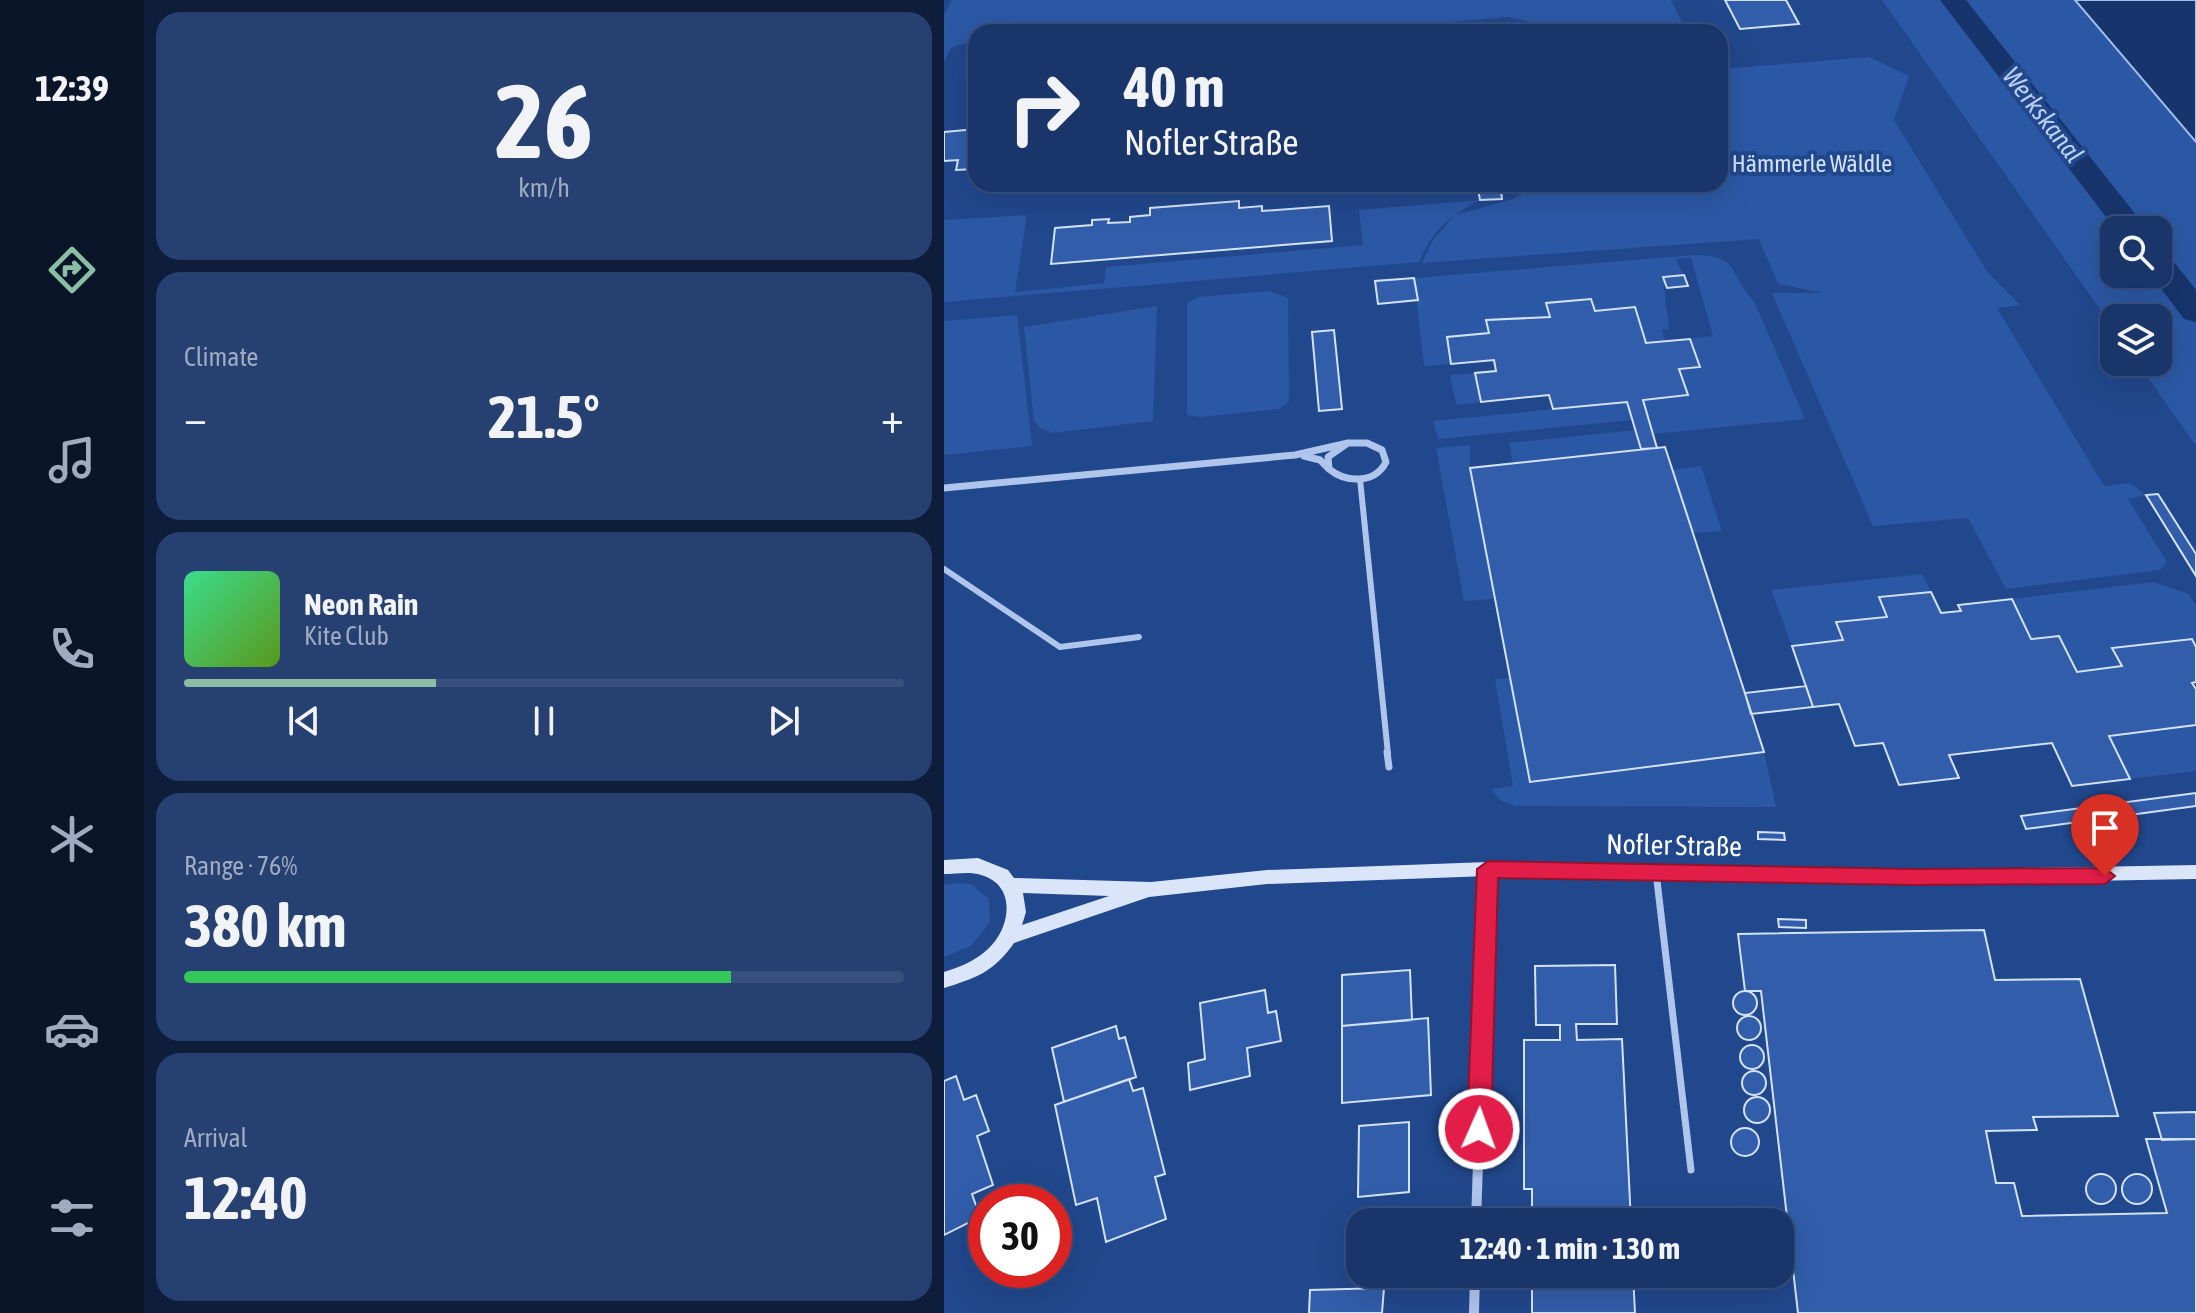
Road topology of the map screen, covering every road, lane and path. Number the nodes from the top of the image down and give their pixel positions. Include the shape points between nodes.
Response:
1 (1348, 443) junction
2 (1295, 455) junction
3 (1329, 469) junction
4 (1360, 479) junction
5 (944, 488) edge
6 (944, 569) edge
7 (1139, 637) dead end
8 (1389, 767) dead end
9 (944, 867) edge
10 (1488, 869) junction
11 (1656, 872) junction
12 (2196, 872) edge
13 (1012, 885) junction
14 (1151, 890) junction
15 (1011, 936) junction
16 (944, 980) edge
17 (1691, 1170) dead end
18 (1476, 1208) edge
19 (1475, 1288) edge
20 (1474, 1313) edge

1 - 2 street
1 - 3 street via 1328,457
1 - 4 street via 1375,445 1385,455 1383,468
2 - 3 street via 1312,457
2 - 5 street
3 - 4 street via 1341,478
4 - 8 lane
6 - 7 lane via 1060,647
9 - 13 main road, Nofler Straße via 989,868
10 - 11 main road, Nofler Straße
10 - 14 main road, Nofler Straße via 1267,877
10 - 18 street
11 - 12 main road, Nofler Straße via 1927,877
11 - 17 lane
13 - 14 main road, Nofler Straße
13 - 15 main road via 1018,917
14 - 15 main road, Nofler Straße
15 - 16 main road, Nofler Straße via 979,967
19 - 20 street

